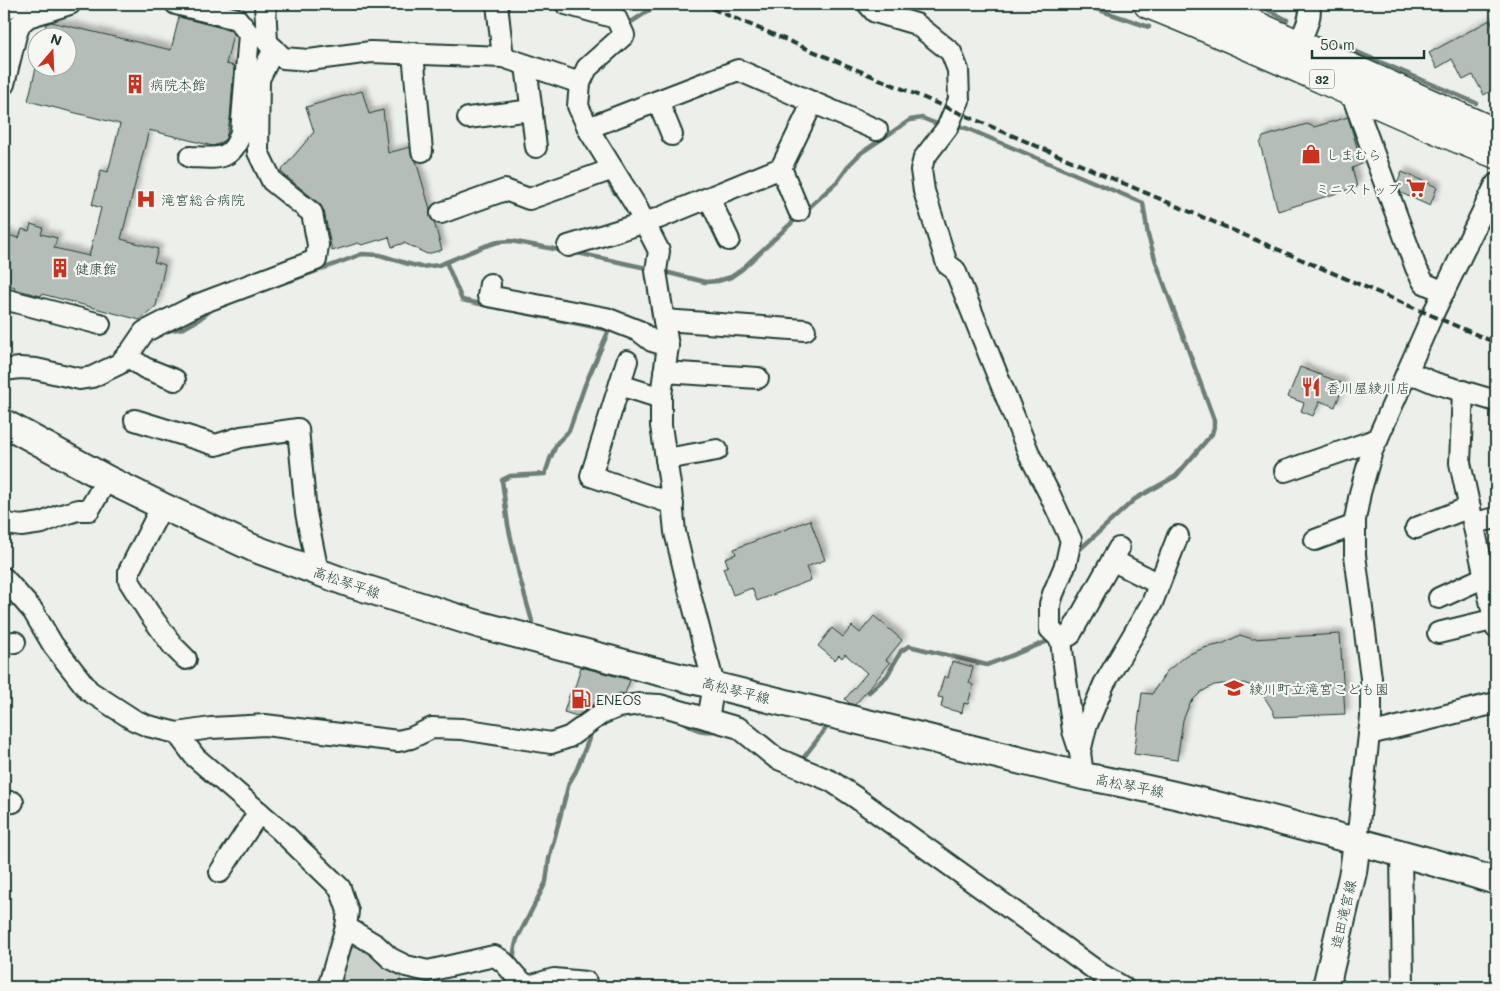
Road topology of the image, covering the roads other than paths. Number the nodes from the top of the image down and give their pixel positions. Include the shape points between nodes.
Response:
1 (17, 4) edge
2 (70, 4) edge
3 (176, 4) edge
4 (265, 4) edge
5 (496, 4) edge
6 (566, 4) edge
7 (868, 4) edge
8 (1148, 4) edge
9 (1208, 4) edge
10 (1309, 4) edge
11 (4, 9) edge
12 (1298, 45) junction
13 (274, 49) junction
14 (413, 53) junction
15 (504, 57) junction
16 (526, 65) junction
17 (577, 82) junction
18 (4, 84) edge
19 (1351, 92) junction
20 (658, 101) junction
21 (813, 102) junction
22 (532, 110) junction
23 (468, 118) dead end
24 (588, 128) junction
25 (877, 130) dead end
26 (1496, 133) edge
27 (672, 135) dead end
28 (427, 143) dead end
29 (536, 147) dead end
30 (1496, 154) edge
31 (190, 157) dead end
32 (781, 168) junction
33 (607, 171) junction
34 (1496, 184) edge
35 (709, 198) junction
36 (799, 211) dead end
37 (441, 213) dead end
38 (641, 224) junction
39 (729, 240) dead end
40 (568, 246) dead end
41 (490, 284) dead end
42 (1444, 292) junction
43 (4, 299) edge
44 (664, 320) junction
45 (100, 324) dead end
46 (805, 330) dead end
47 (668, 346) junction
48 (131, 358) junction
49 (627, 361) dead end
50 (4, 370) edge
51 (664, 372) junction
52 (1406, 375) junction
53 (758, 378) dead end
54 (175, 380) dead end
55 (620, 385) junction
56 (1463, 391) junction
57 (661, 398) junction
58 (1496, 401) edge
59 (135, 420) dead end
60 (4, 422) edge
61 (1378, 439) junction
62 (717, 450) dead end
63 (666, 460) junction
64 (1285, 471) dead end
65 (107, 479) junction
66 (673, 504) junction
67 (162, 506) junction
68 (1472, 515) junction
69 (1496, 518) edge
70 (1355, 525) junction
71 (4, 526) edge
72 (1416, 528) dead end
73 (1178, 536) dead end
74 (1315, 540) dead end
75 (318, 572) junction
76 (1491, 576) edge
77 (4, 578) edge
78 (1160, 584) junction
79 (1439, 598) dead end
80 (1496, 622) edge
81 (1438, 633) dead end
82 (1061, 640) junction
83 (186, 659) dead end
84 (714, 685) junction
85 (1496, 703) edge
86 (708, 719) junction
87 (178, 733) junction
88 (1369, 734) junction
89 (1082, 764) junction
90 (259, 812) junction
91 (1357, 841) junction
92 (1401, 854) junction
93 (220, 872) dead end
94 (1496, 881) edge
95 (346, 926) junction
96 (586, 982) dead end
97 (331, 987) edge
98 (1123, 987) edge
99 (1326, 987) edge
100 (1403, 987) edge

1 - 11 street
2 - 18 street via 28,17 20,24
3 - 31 street via 237,20 249,34 241,132 237,144 223,156
4 - 13 street via 267,42
5 - 15 street
6 - 17 street via 616,18 624,35 587,68
7 - 82 street via 875,12 916,24 951,52 958,70 959,100 948,127 924,158 921,170 924,191 947,264 955,270 1030,456 1071,540 1050,604 1050,628
8 - 19 highway, 32
9 - 12 highway, 32
10 - 12 street via 1309,15
12 - 26 highway, 32
13 - 14 street via 283,58 309,60 371,52
13 - 48 street via 259,79 258,152 272,181 312,213 318,244 316,260 199,304 144,332
14 - 15 street
14 - 28 street
15 - 16 street
16 - 17 street
16 - 22 street
17 - 24 street via 578,106
19 - 30 highway, 32
19 - 42 street via 1416,268 1424,283
20 - 21 street via 738,70
20 - 24 street
20 - 27 street
21 - 25 street
21 - 32 street
22 - 23 street
22 - 29 street
24 - 33 street
32 - 35 street
32 - 36 street
33 - 37 street via 530,199 505,190
33 - 38 street via 636,206
34 - 42 street
35 - 38 street
35 - 39 street
38 - 40 street
38 - 44 street via 659,252 656,270
41 - 47 street via 488,296 606,318
42 - 52 street
43 - 45 street
44 - 46 street
44 - 47 street
47 - 51 street
48 - 50 street via 80,380 36,369
48 - 54 street via 145,368
49 - 55 street
51 - 53 street
51 - 57 street
52 - 56 street
52 - 61 street
55 - 57 street
55 - 66 street via 591,476
56 - 58 street
56 - 68 street via 1460,463
57 - 63 street
59 - 75 street via 216,445 241,437 298,429 306,513
60 - 65 main road, 高松琴平線
61 - 64 street
61 - 70 street via 1360,493
62 - 63 street
63 - 66 street
65 - 67 main road, 高松琴平線
65 - 71 street via 89,510 78,510 42,523
66 - 84 street via 689,590
67 - 75 main road, 高松琴平線 via 252,548
67 - 83 street via 130,571 129,581 153,620
68 - 69 street
68 - 72 street
68 - 76 street
70 - 74 street
70 - 88 street via 1355,555 1371,678
73 - 78 street
75 - 84 main road, 高松琴平線 via 481,625
76 - 79 street
76 - 80 street
77 - 87 street via 33,611 52,645 89,690 134,720
78 - 82 street via 1116,554 1070,635
78 - 89 street via 1104,684 1086,727
80 - 81 street
82 - 89 street via 1073,731
84 - 86 street
84 - 89 main road, 高松琴平線
85 - 88 street
86 - 87 street via 660,705 618,707 601,714 569,737 552,743 462,729 432,728 398,741 265,724
86 - 98 street via 739,728 776,758 831,781
87 - 90 street via 195,757
88 - 91 street
89 - 91 main road, 高松琴平線 via 1134,785
90 - 93 street
90 - 95 street via 340,888 348,911
91 - 92 main road, 高松琴平線
91 - 99 main road, 造田滝宮線
92 - 94 main road, 高松琴平線
92 - 100 street
95 - 96 street via 406,966 428,971 494,956 503,960 520,982 530,986 554,979
95 - 97 street

